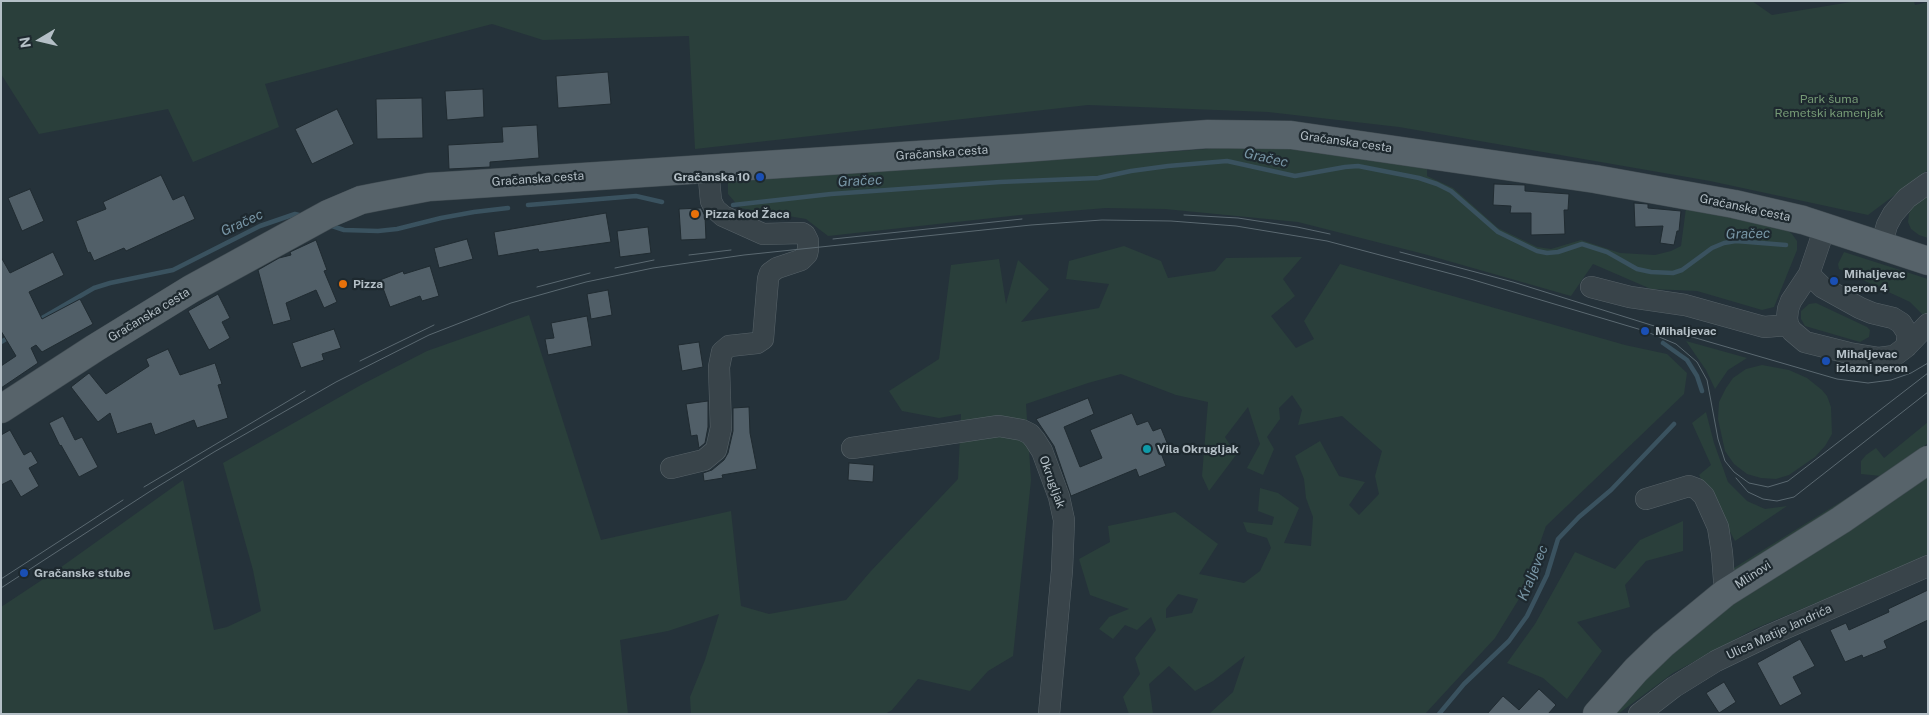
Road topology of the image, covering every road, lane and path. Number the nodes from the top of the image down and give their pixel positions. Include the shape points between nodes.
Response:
1 (708, 168) junction
2 (1928, 183) edge
3 (1825, 227) junction
4 (1881, 246) junction
5 (1928, 261) edge
6 (1809, 274) junction
7 (1591, 287) dead end
8 (1928, 324) edge
9 (1788, 325) junction
10 (1906, 346) junction
11 (1, 409) edge
12 (852, 448) dead end
13 (1928, 460) edge
14 (671, 468) dead end
15 (1646, 499) dead end
16 (1928, 566) edge
17 (1725, 592) junction
18 (1049, 714) edge
19 (1597, 714) edge
20 (1639, 714) edge

1 - 3 main road, Gračanska cesta via 1208,134 1282,134 1595,179 1734,204
1 - 11 main road, Gračanska cesta via 429,187 361,200 317,220 184,294
1 - 14 street via 712,201 723,216 763,234 802,232 808,249 801,260 770,273 763,339 757,343 729,346 722,352 721,428 716,450 704,460
2 - 4 street via 1907,198 1894,214
3 - 4 main road, Gračanska cesta
3 - 6 street
4 - 5 main road, Gračanska cesta
6 - 9 street via 1791,301
6 - 10 street via 1822,287 1860,308 1901,323 1908,334
7 - 9 street via 1685,305 1764,327
8 - 10 street
9 - 10 street via 1805,342 1849,353 1887,358
12 - 18 street, Okrugljak via 999,426 1022,430 1035,440 1042,451 1064,520
13 - 17 main road, Mlinovi via 1841,520
15 - 17 street via 1689,486 1704,496 1718,527
16 - 20 street, Ulica Matije Jandrića via 1716,661
17 - 19 main road, Mlinovi via 1663,644

